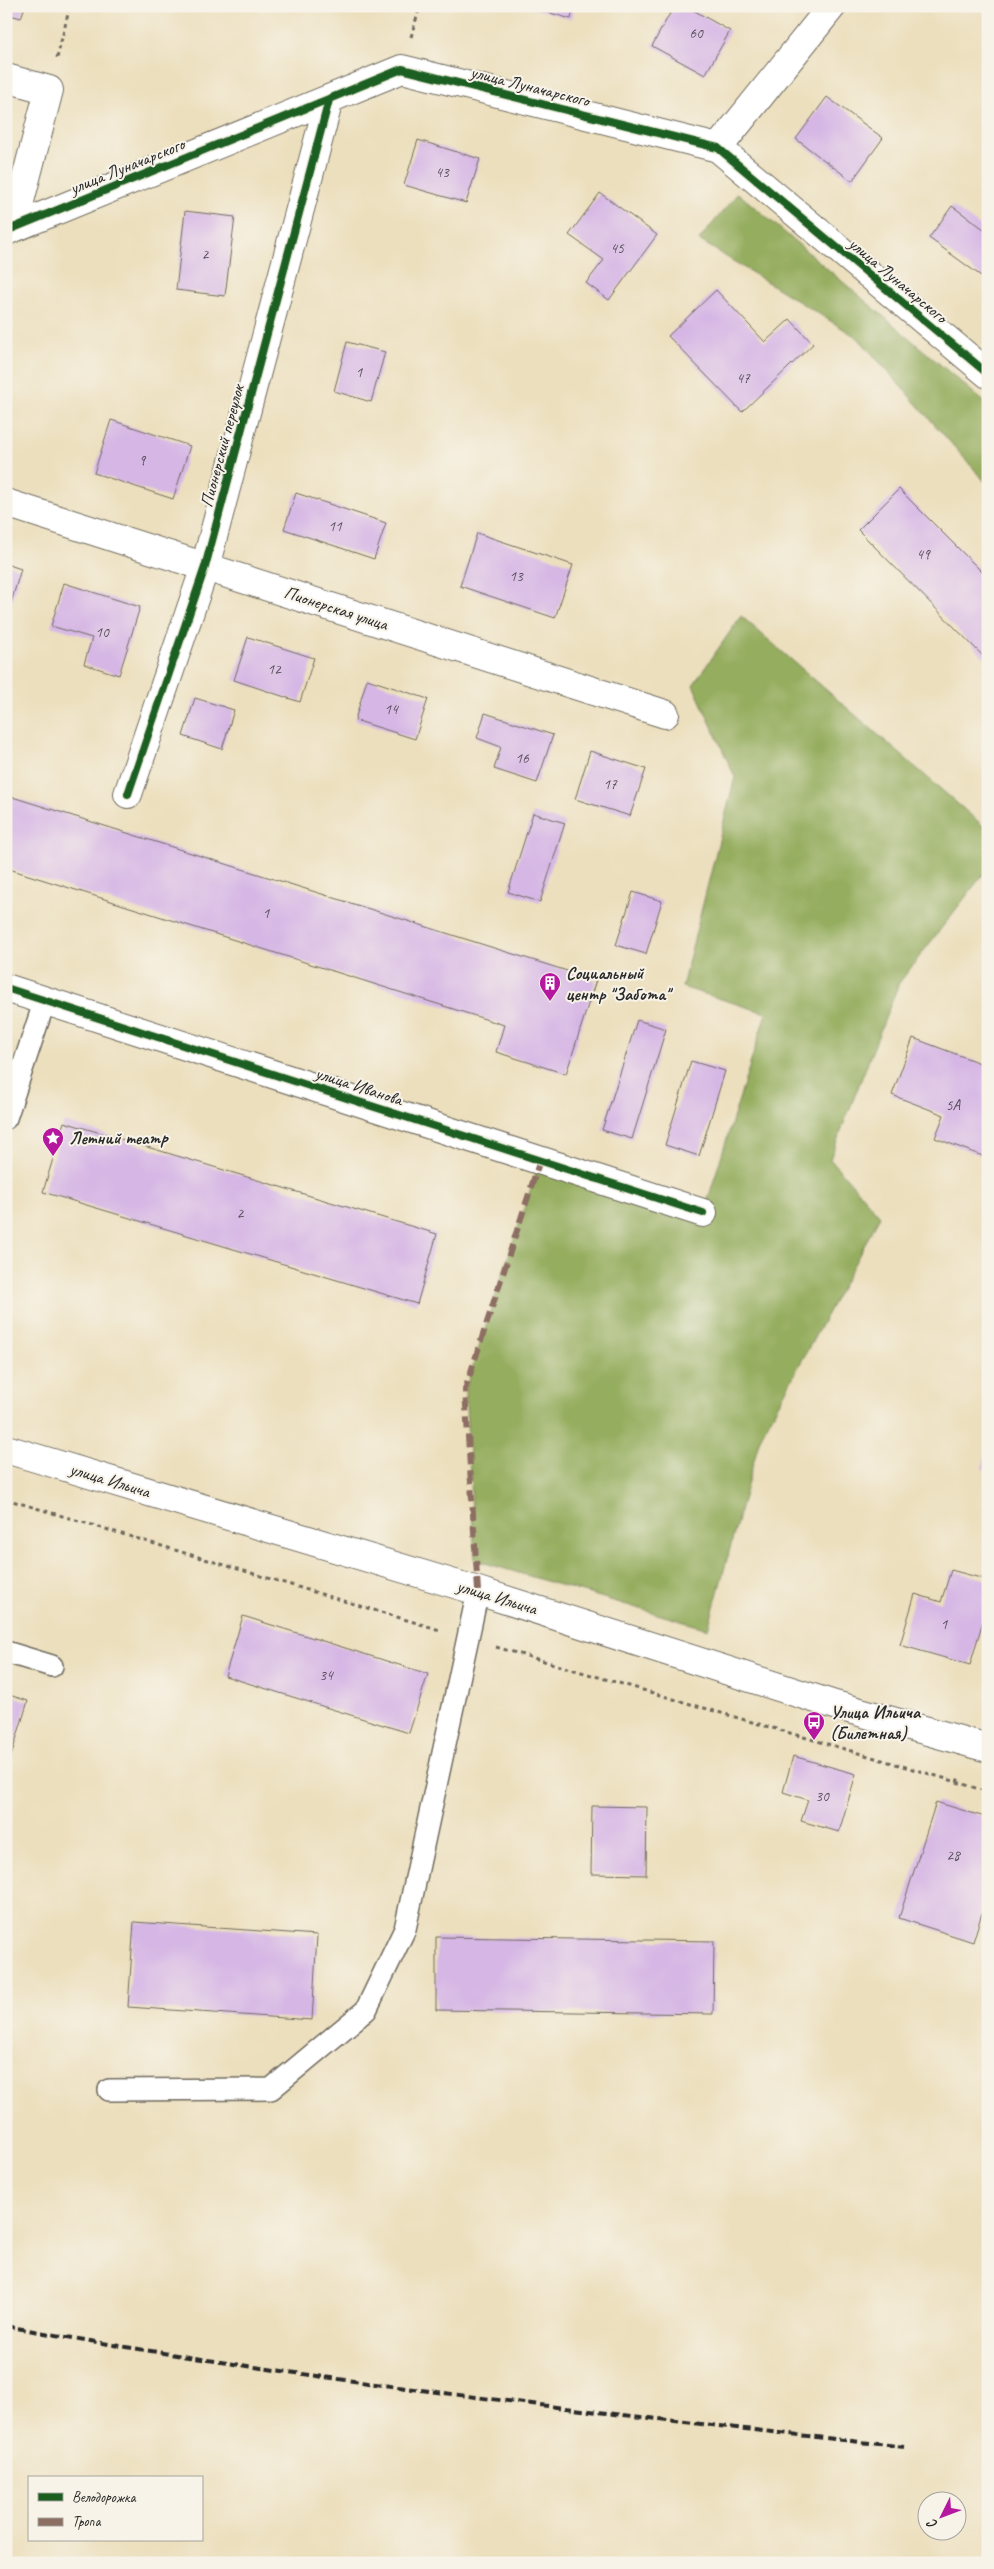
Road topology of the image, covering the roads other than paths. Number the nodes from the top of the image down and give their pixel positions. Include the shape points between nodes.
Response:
1 (832, 6) edge
2 (6, 78) edge
3 (329, 100) junction
4 (718, 148) junction
5 (9, 230) edge
6 (988, 374) edge
7 (6, 503) edge
8 (205, 567) junction
9 (665, 714) dead end
10 (128, 794) dead end
11 (6, 988) edge
12 (45, 1000) junction
13 (6, 1118) edge
14 (704, 1212) dead end
15 (6, 1449) edge
16 (478, 1590) junction
17 (6, 1652) edge
18 (52, 1666) dead end
19 (979, 1745) edge
20 (109, 2090) dead end

1 - 4 street
2 - 5 street, улица Луначарского via 49,90
3 - 4 street, улица Луначарского via 402,69
3 - 5 street, улица Луначарского
3 - 8 street, Пионерский переулок
4 - 6 street, улица Луначарского
7 - 8 street, Пионерская улица
8 - 9 street, Пионерская улица
8 - 10 street, Пионерский переулок
11 - 12 street, улица Иванова
12 - 13 lane
12 - 14 street, улица Иванова
15 - 16 street, улица Ильича
16 - 19 street, улица Ильича via 835,1704
16 - 20 lane via 405,1929 366,2010 270,2089
17 - 18 lane

